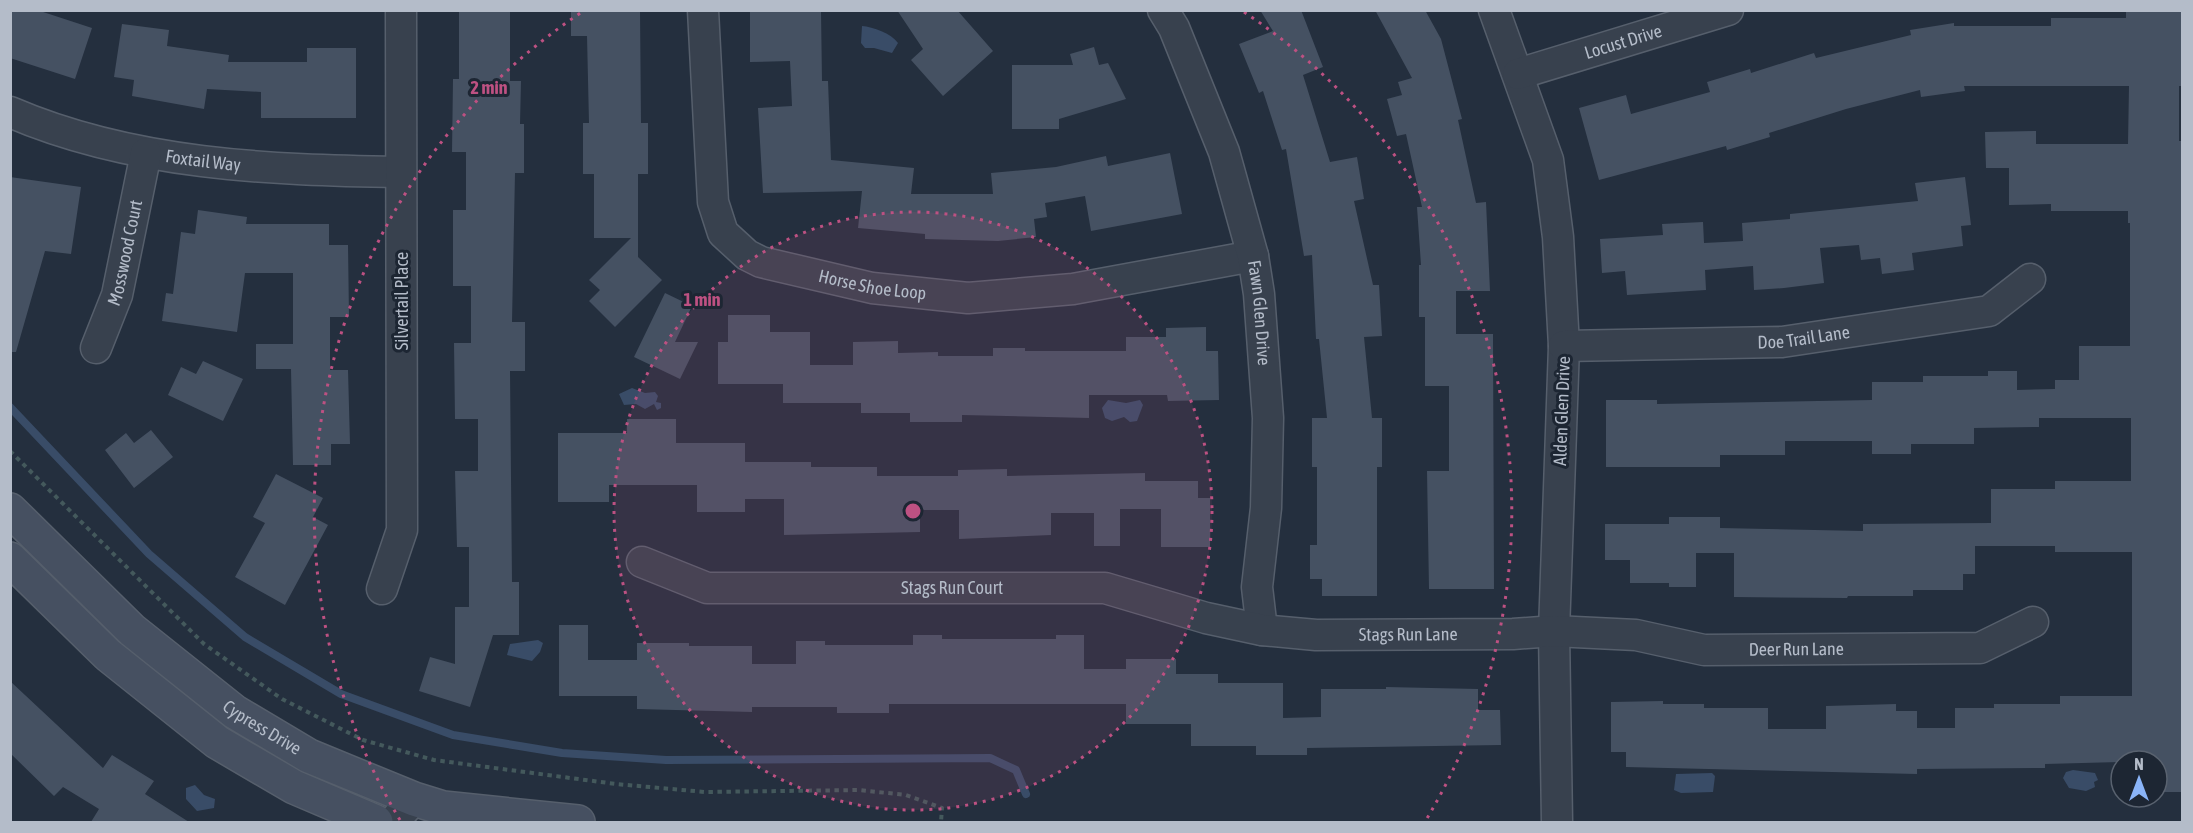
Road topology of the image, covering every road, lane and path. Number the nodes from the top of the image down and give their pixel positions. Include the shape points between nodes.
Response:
1 (401, 10) edge
2 (704, 10) edge
3 (1163, 10) edge
4 (1494, 10) edge
5 (1728, 10) edge
6 (1518, 74) junction
7 (10, 112) edge
8 (146, 153) junction
9 (401, 172) junction
10 (1253, 256) junction
11 (2030, 279) dead end
12 (1564, 346) junction
13 (96, 348) dead end
14 (10, 451) edge
15 (10, 510) edge
16 (10, 559) edge
17 (642, 562) dead end
18 (382, 589) dead end
19 (2034, 622) dead end
20 (1262, 630) junction
21 (1554, 631) junction
22 (408, 815) edge
23 (376, 822) edge
24 (578, 822) edge
25 (941, 822) edge
26 (1557, 822) edge

1 - 9 street, Silvertail Place
2 - 10 street, Horse Shoe Loop via 713,202 723,233 761,262 872,288 968,298 1073,289
3 - 10 street, Fawn Glen Drive via 1174,28 1224,152
4 - 6 street, Alden Glen Drive
5 - 6 street, Locust Drive
6 - 12 street, Alden Glen Drive via 1548,160 1558,237
7 - 8 street, Foxtail Way
8 - 9 street, Foxtail Way via 297,171
8 - 13 street, Mosswood Court via 117,295
9 - 18 street, Silvertail Place via 402,530
10 - 20 street, Fawn Glen Drive via 1268,418 1266,508 1257,587
11 - 12 street, Doe Trail Lane via 1989,311 1782,342
12 - 21 street, Alden Glen Drive
14 - 25 path via 204,644 282,699 363,740 434,760 615,784 705,792 859,790 906,795 942,808
15 - 22 street, Cypress Drive via 132,630 235,712
16 - 23 street, Cypress Drive via 108,655 218,742 294,787
17 - 20 street, Stags Run Court via 706,588 1105,588
19 - 21 street, Deer Run Lane via 1980,648 1704,650 1636,635
20 - 21 street, Stags Run Lane via 1316,635
21 - 26 street, Alden Glen Drive
22 - 24 street, Cypress Drive via 443,808

